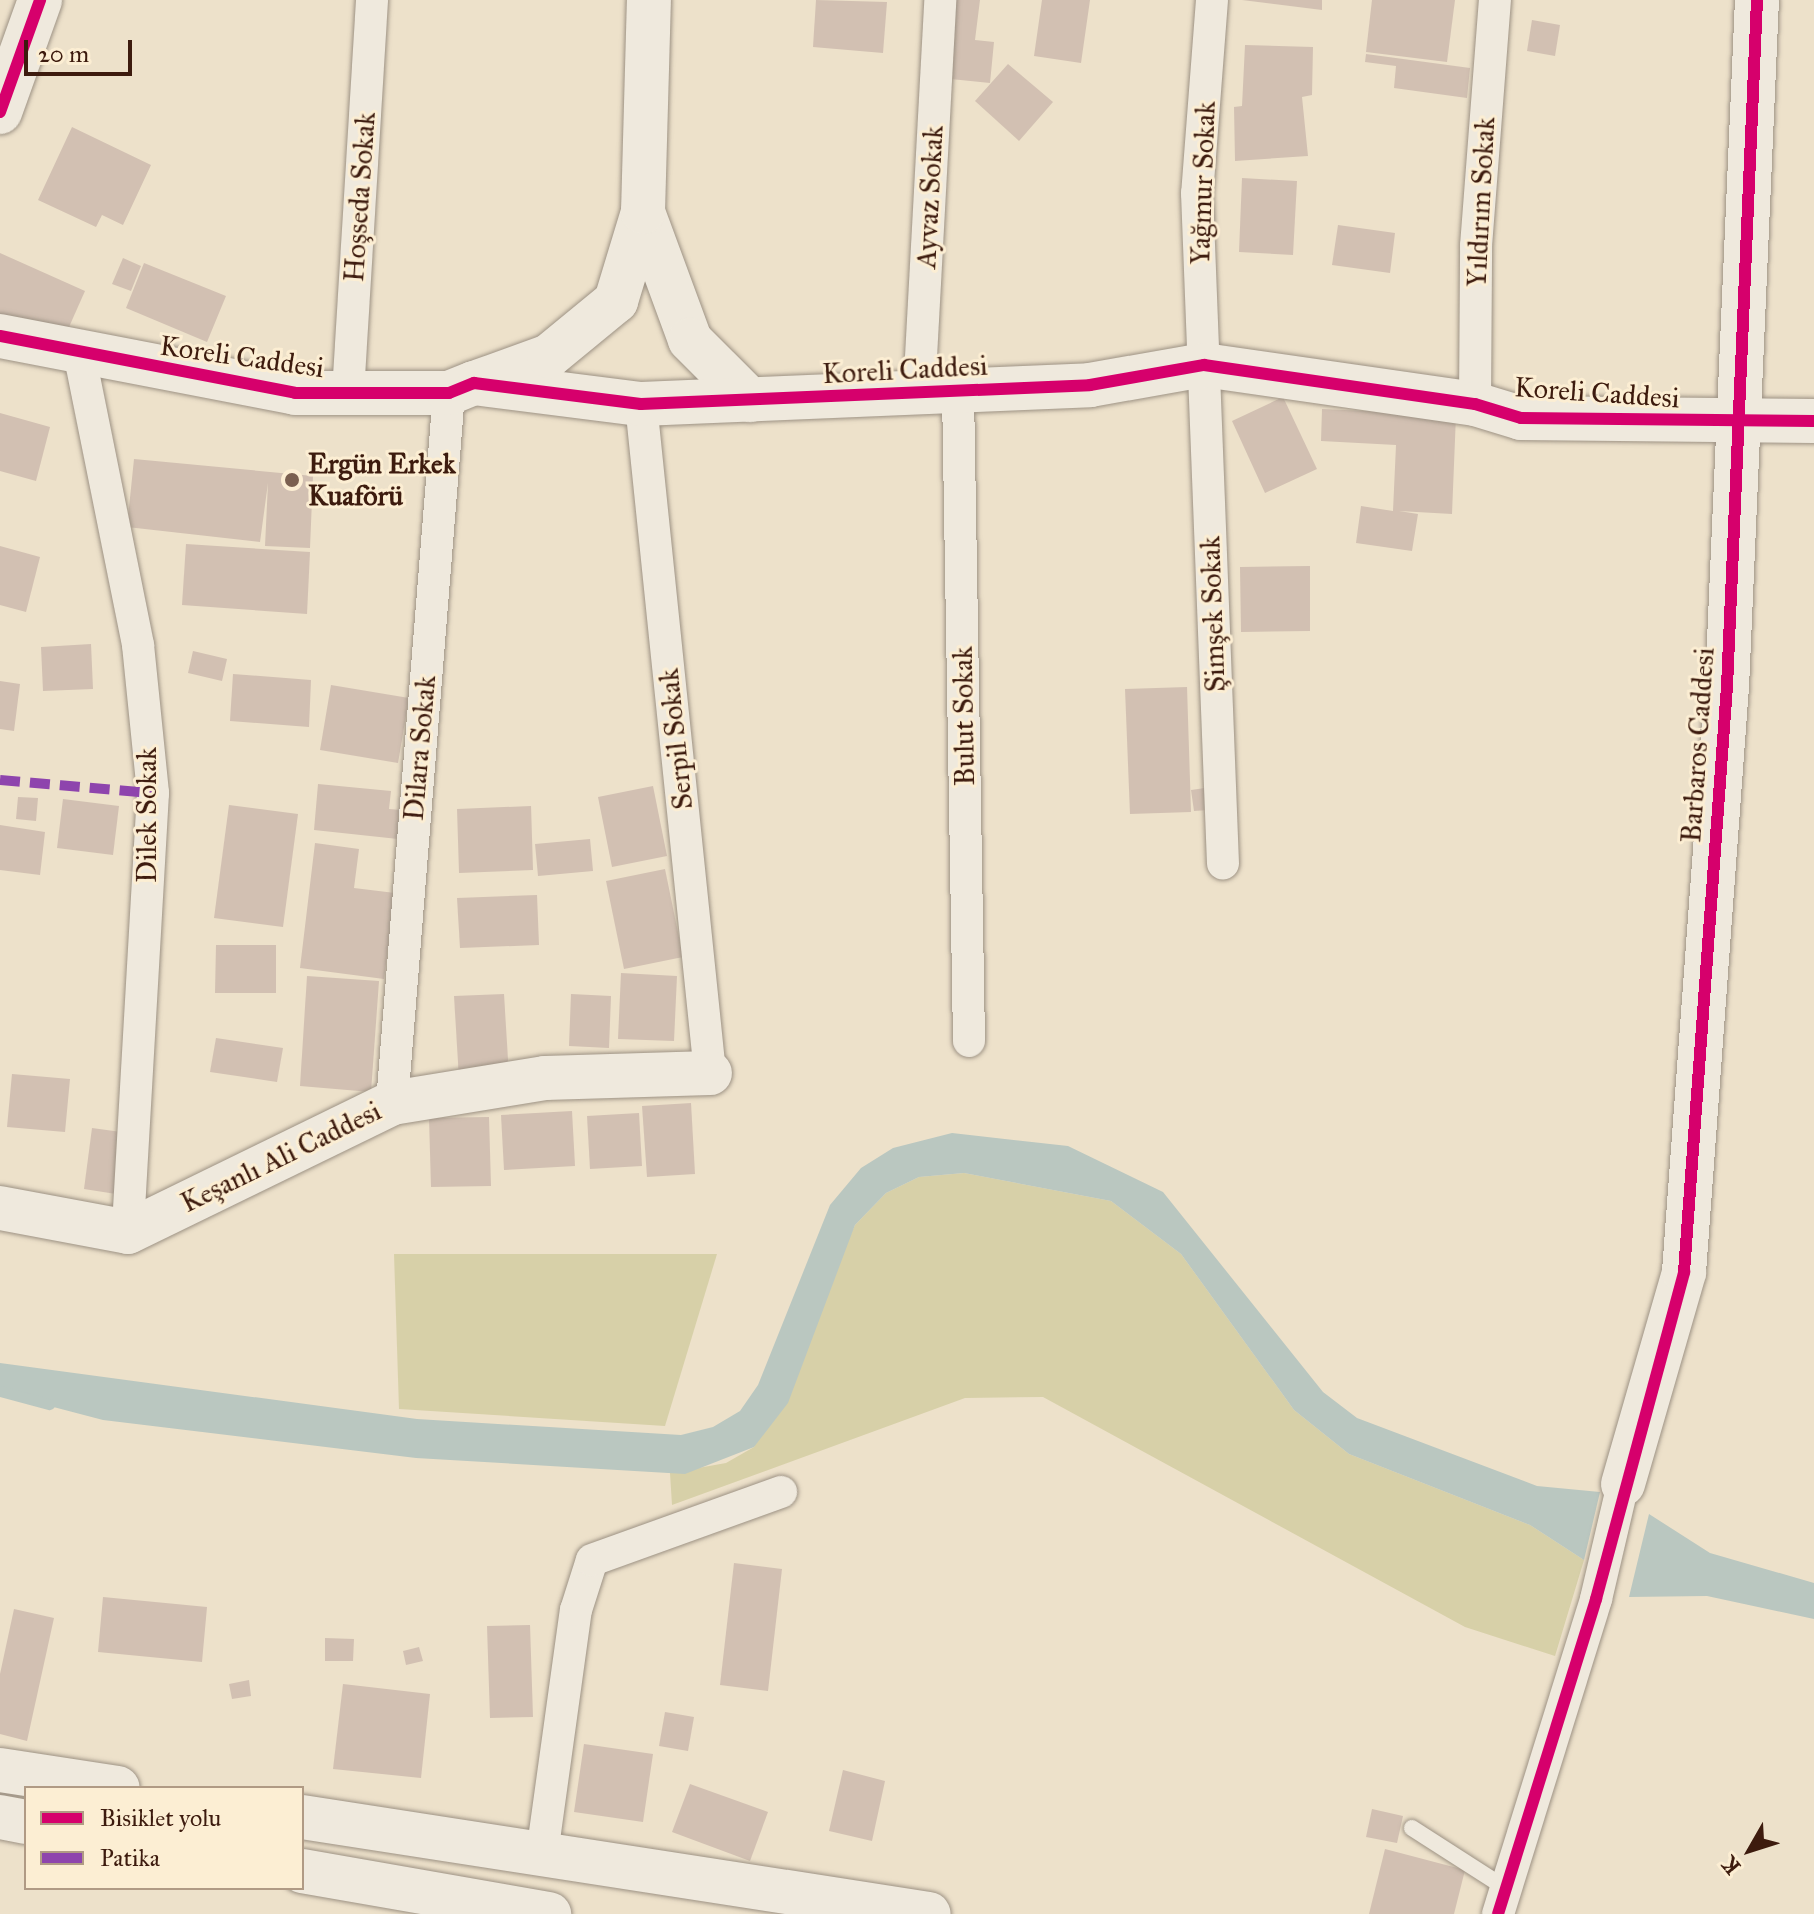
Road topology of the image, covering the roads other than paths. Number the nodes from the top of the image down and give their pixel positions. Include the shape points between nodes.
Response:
1 (40, 0) edge
2 (372, 0) edge
3 (649, 0) edge
4 (940, 0) edge
5 (1212, 0) edge
6 (1495, 0) edge
7 (1757, 0) edge
8 (0, 112) edge
9 (643, 212) junction
10 (0, 336) edge
11 (80, 357) junction
12 (1204, 365) junction
13 (462, 388) junction
14 (348, 393) junction
15 (938, 393) junction
16 (750, 400) junction
17 (641, 404) junction
18 (1475, 404) junction
19 (1814, 421) edge
20 (1739, 425) junction
21 (1223, 863) dead end
22 (969, 1041) dead end
23 (710, 1073) joint
24 (392, 1103) junction
25 (0, 1208) edge
26 (128, 1232) junction
27 (1623, 1484) joint
28 (781, 1492) dead end
29 (0, 1770) edge
30 (105, 1786) edge
31 (0, 1817) edge
32 (304, 1817) edge
33 (24, 1822) edge
34 (1412, 1828) dead end
35 (542, 1854) junction
36 (304, 1871) edge
37 (1502, 1902) edge
38 (549, 1914) edge
39 (929, 1914) edge

1 - 8 street
2 - 14 street, Hoşseda Sokak
3 - 9 street
4 - 15 street, Ayvaz Sokak
5 - 12 street, Yağmur Sokak via 1197,193
6 - 18 street, Yıldırım Sokak via 1476,246
7 - 20 street, Barbaros Caddesi
9 - 13 street via 616,301 549,356
9 - 16 street via 690,340
10 - 11 street, Koreli Caddesi
11 - 14 street, Koreli Caddesi via 295,393
11 - 26 street, Dilek Sokak via 138,645 153,793
12 - 15 street, Koreli Caddesi via 1090,385
12 - 18 street, Koreli Caddesi
12 - 21 street, Şimşek Sokak
13 - 14 street, Koreli Caddesi
13 - 17 street, Koreli Caddesi
13 - 24 street, Dilara Sokak
15 - 16 street, Koreli Caddesi
15 - 22 street, Bulut Sokak
16 - 17 street, Koreli Caddesi
17 - 23 street, Serpil Sokak
18 - 20 street, Koreli Caddesi via 1521,418
19 - 20 street, Koreli Caddesi
20 - 27 street, Barbaros Caddesi via 1684,1272
23 - 24 street, Keşanlı Ali Caddesi via 545,1078
24 - 26 street, Keşanlı Ali Caddesi
25 - 26 street
27 - 37 street via 1601,1580
28 - 35 street via 592,1560 576,1610
29 - 30 street
31 - 33 street
32 - 35 street
34 - 37 lane
35 - 39 street
36 - 38 street

